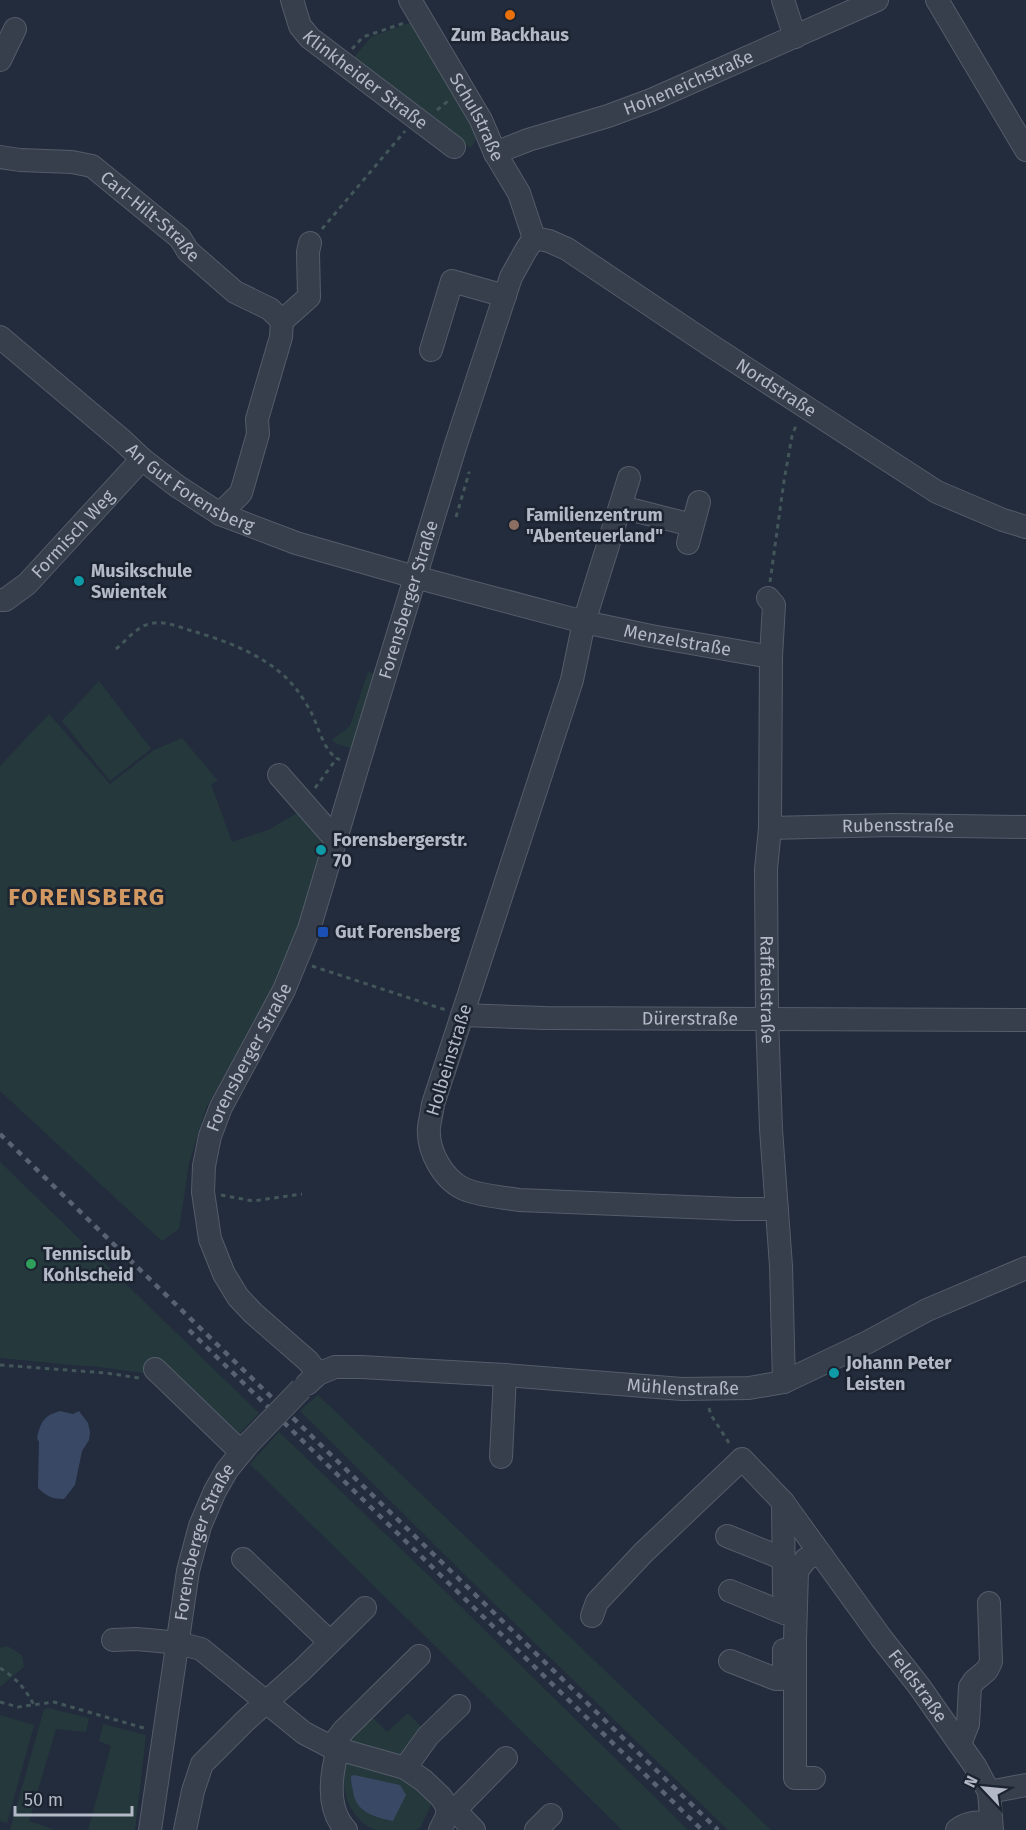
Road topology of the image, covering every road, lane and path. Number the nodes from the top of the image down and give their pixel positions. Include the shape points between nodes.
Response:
1 (292, 0) edge
2 (783, 0) edge
3 (877, 0) edge
4 (937, 0) edge
5 (415, 8) edge
6 (15, 29) dead end
7 (795, 37) junction
8 (0, 60) edge
9 (341, 63) junction
10 (462, 89) junction
11 (419, 121) junction
12 (454, 147) dead end
13 (1026, 150) edge
14 (495, 153) junction
15 (0, 157) edge
16 (534, 238) junction
17 (310, 243) joint
18 (505, 296) junction
19 (282, 321) junction
20 (0, 337) edge
21 (430, 350) dead end
22 (804, 406) junction
23 (142, 459) junction
24 (629, 478) dead end
25 (699, 502) dead end
26 (621, 507) junction
27 (220, 514) junction
28 (1026, 527) edge
29 (416, 577) junction
30 (768, 598) joint
31 (0, 600) edge
32 (584, 622) junction
33 (116, 649) dead end
34 (771, 657) junction
35 (324, 743) dead end
36 (337, 758) dead end
37 (279, 775) dead end
38 (304, 803) junction
39 (1026, 826) edge
40 (770, 828) junction
41 (336, 840) junction
42 (297, 961) junction
43 (462, 1015) junction
44 (767, 1018) junction
45 (1026, 1020) edge
46 (203, 1192) junction
47 (302, 1194) dead end
48 (777, 1209) junction
49 (1026, 1268) edge
50 (0, 1365) edge
51 (150, 1374) joint
52 (318, 1374) junction
53 (505, 1375) junction
54 (783, 1382) junction
55 (703, 1389) junction
56 (245, 1448) junction
57 (501, 1457) dead end
58 (742, 1459) junction
59 (783, 1502) junction
60 (727, 1536) dead end
61 (819, 1553) junction
62 (243, 1559) dead end
63 (784, 1559) junction
64 (730, 1591) dead end
65 (989, 1603) dead end
66 (365, 1608) dead end
67 (784, 1613) junction
68 (592, 1616) dead end
69 (112, 1640) dead end
70 (330, 1642) junction
71 (178, 1643) junction
72 (419, 1656) dead end
73 (730, 1661) dead end
74 (0, 1668) edge
75 (0, 1702) edge
76 (267, 1702) junction
77 (34, 1704) junction
78 (459, 1706) dead end
79 (164, 1731) junction
80 (960, 1744) junction
81 (335, 1748) junction
82 (506, 1758) dead end
83 (405, 1768) junction
84 (814, 1778) dead end
85 (1026, 1785) edge
86 (989, 1792) junction
87 (452, 1809) junction
88 (992, 1826) edge
89 (343, 1829) edge
90 (150, 1830) edge
91 (185, 1830) edge
92 (440, 1830) edge
93 (474, 1830) edge
94 (957, 1830) edge

1 - 9 street, Klinkheider Straße via 300,26 309,38
2 - 7 street
3 - 7 street, Hoheneichstraße
4 - 13 street
5 - 9 path via 363,37
5 - 10 street, Schulstraße
6 - 8 street
7 - 14 street, Hoheneichstraße via 651,100
9 - 11 street, Klinkheider Straße
10 - 11 path
10 - 14 street, Schulstraße
11 - 12 street, Klinkheider Straße
11 - 17 path
14 - 16 street, Schulstraße via 519,193
15 - 19 street, Carl-Hilt-Straße via 92,166 180,238 188,251 235,292 270,309
16 - 18 street, Forensberger Straße
16 - 22 street, Nordstraße via 567,249
17 - 19 street via 309,297
18 - 21 street via 452,281
18 - 29 street, Forensberger Straße
19 - 27 street via 242,493
20 - 23 street, An Gut Forensberg
22 - 28 street, Nordstraße via 937,492
22 - 30 path via 792,436
23 - 27 street, An Gut Forensberg
23 - 31 street, Formisch Weg via 27,584
24 - 26 street
25 - 26 street via 690,534
26 - 32 street
27 - 29 street, An Gut Forensberg via 296,543
29 - 32 street, Menzelstraße
29 - 41 street, Forensberger Straße
30 - 34 street, Raffaelstraße via 774,605
32 - 34 street, Menzelstraße
32 - 43 street, Holbeinstraße via 572,680
33 - 35 path via 147,624 162,622 217,638 281,674 311,712
34 - 40 street, Raffaelstraße
36 - 38 path
37 - 38 street
38 - 41 street
39 - 40 street, Rubensstraße
40 - 44 street, Raffaelstraße via 766,869
41 - 42 street, Forensberger Straße
42 - 43 path
42 - 46 street, Forensberger Straße via 221,1107 210,1136
43 - 44 street, Dürerstraße
43 - 48 street, Holbeinstraße via 433,1104 429,1129 430,1145 438,1164 448,1178 464,1189 519,1200
44 - 45 street, Dürerstraße
44 - 48 street, Raffaelstraße
46 - 47 path via 253,1201
46 - 52 street, Forensberger Straße via 210,1239 238,1297
48 - 54 street, Raffaelstraße
49 - 54 street, Mühlenstraße via 927,1310
50 - 51 path
51 - 56 street
52 - 53 street, Mühlenstraße via 335,1367 361,1367
52 - 56 street, Forensberger Straße, bridge
53 - 55 street, Mühlenstraße
53 - 57 street
54 - 55 street, Mühlenstraße
55 - 58 path via 711,1415
56 - 71 street, Forensberger Straße via 227,1470 200,1526 188,1570
58 - 59 street, Feldstraße
58 - 68 street via 643,1553 597,1602
59 - 61 street, Feldstraße
59 - 63 street
60 - 63 street
61 - 80 street, Feldstraße
61 - 84 street via 806,1559 797,1571 795,1631 795,1778
62 - 70 street
63 - 67 street
64 - 67 street
65 - 80 street via 991,1662 970,1687 968,1724
66 - 70 street
67 - 73 street via 781,1679
69 - 71 street
70 - 76 street
71 - 76 street via 201,1649
71 - 79 street, Forensberger Straße
72 - 81 street via 345,1730
74 - 77 path via 24,1687
75 - 77 path via 18,1707
76 - 81 street via 304,1733
76 - 91 street via 202,1764
77 - 79 path via 54,1702
78 - 83 street via 428,1736
79 - 90 street, Forensberger Straße
80 - 86 street, Feldstraße
81 - 83 street
81 - 89 street via 332,1792
82 - 87 street
83 - 87 street
85 - 86 street
86 - 88 street, Feldstraße
87 - 92 street
87 - 93 street
88 - 94 street via 973,1822

